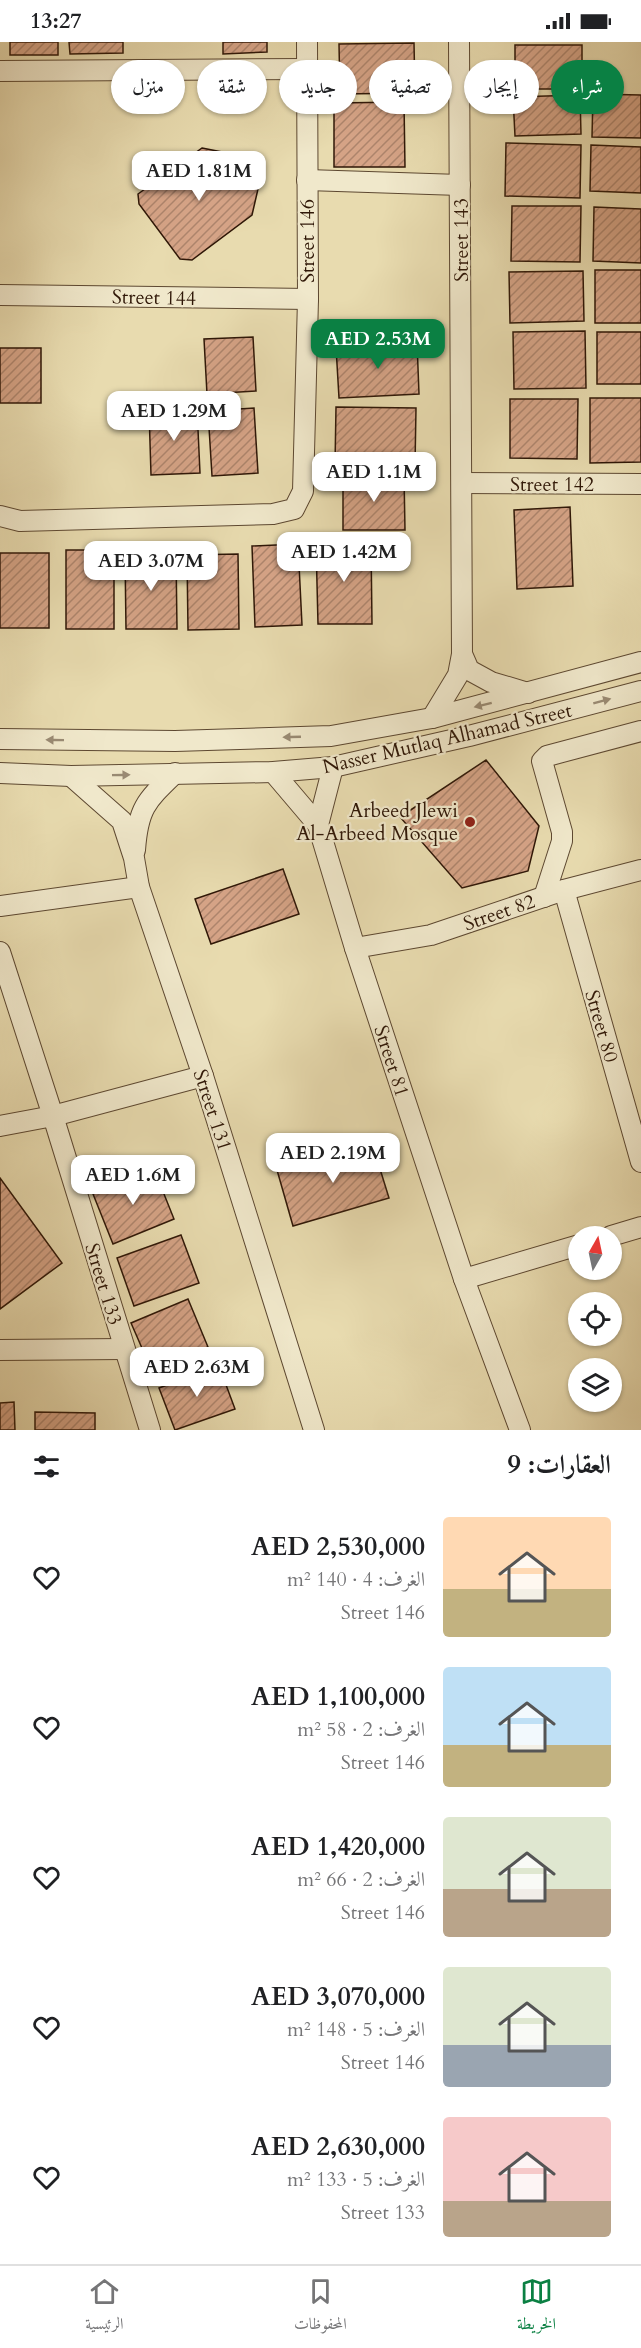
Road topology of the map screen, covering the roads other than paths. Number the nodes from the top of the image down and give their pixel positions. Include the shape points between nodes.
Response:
1 (307, 42) edge
2 (459, 42) edge
3 (307, 60) edge
4 (279, 69) edge
5 (0, 71) edge
6 (307, 114) edge
7 (307, 180) junction
8 (460, 186) junction
9 (0, 295) edge
10 (308, 299) junction
11 (462, 483) junction
12 (641, 484) edge
13 (0, 516) edge
14 (462, 654) junction
15 (641, 662) edge
16 (641, 691) edge
17 (530, 693) junction
18 (432, 718) junction
19 (641, 731) edge
20 (0, 739) edge
21 (333, 767) junction
22 (273, 772) junction
23 (0, 773) edge
24 (175, 773) junction
25 (71, 776) junction
26 (318, 825) junction
27 (134, 858) junction
28 (641, 870) edge
29 (139, 887) junction
30 (564, 890) junction
31 (544, 897) junction
32 (0, 906) edge
33 (355, 948) junction
34 (0, 952) edge
35 (203, 1076) junction
36 (53, 1116) junction
37 (0, 1126) edge
38 (641, 1162) edge
39 (641, 1227) edge
40 (622, 1233) edge
41 (568, 1248) edge
42 (464, 1279) junction
43 (124, 1349) junction
44 (0, 1350) edge
45 (150, 1430) edge
46 (314, 1430) edge
47 (520, 1430) edge

1 - 3 street, Street 146
2 - 8 street, Street 143
4 - 5 street
6 - 7 street, Street 146
7 - 8 street, Street 146
7 - 10 street, Street 146
8 - 11 street, Street 143
9 - 10 street, Street 144
10 - 13 street, Street 146 via 303,491 294,509 273,514 21,521
11 - 12 street, Street 142
11 - 14 street, Street 143
14 - 17 street via 469,670 491,682
14 - 18 street, Street 143 via 458,675
15 - 17 street, Nasser Mutlaq Alhamad Street
21 -> 16 street, Nasser Mutlaq Alhamad Street
17 -> 18 street, Nasser Mutlaq Alhamad Street
18 -> 20 street, Nasser Mutlaq Alhamad Street via 330,736 175,741
19 - 31 street via 547,756 542,761 562,832
21 - 22 street, Nasser Mutlaq Alhamad Street
21 - 26 street
22 - 24 street, Nasser Mutlaq Alhamad Street
22 - 26 street, Street 81
23 - 25 street, Nasser Mutlaq Alhamad Street
25 -> 24 street, Nasser Mutlaq Alhamad Street
24 - 27 street, Street 131 via 146,801 136,826
25 - 27 street, Street 131 via 122,821
26 - 33 street, Street 81
27 - 29 street, Street 131
28 - 30 street, Street 82
29 - 32 street
29 - 35 street, Street 131
30 - 31 street, Street 82
30 - 38 street, Street 80
31 - 33 street, Street 82 via 431,935
33 - 42 street, Street 81
34 - 36 street, Street 133
35 - 36 street
35 - 46 street, Street 131
36 - 37 street
36 - 43 street, Street 133
39 - 40 street
41 - 42 street
42 - 47 street, Street 81
43 - 44 street, Street 133
43 - 45 street, Street 133

